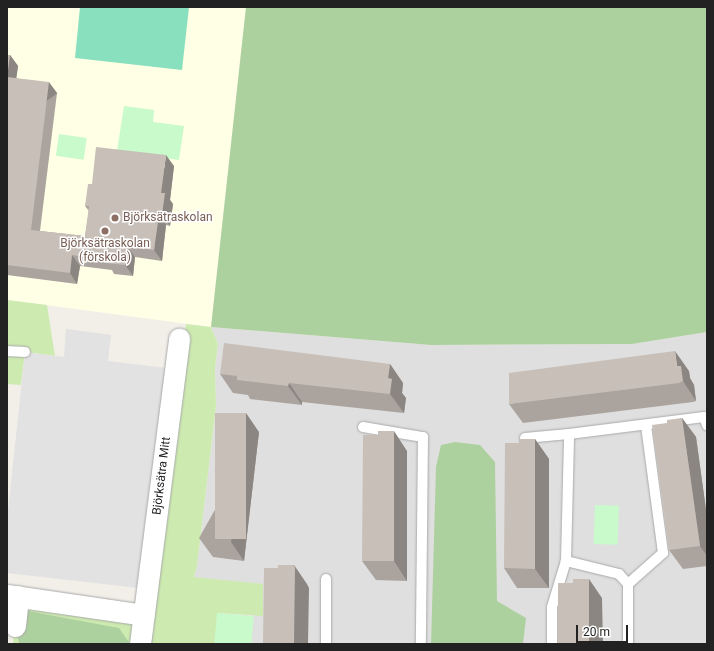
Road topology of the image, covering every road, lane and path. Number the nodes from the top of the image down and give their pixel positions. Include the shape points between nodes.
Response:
1 (179, 338) dead end
2 (7, 351) edge
3 (25, 352) dead end
4 (646, 425) junction
5 (707, 425) edge
6 (363, 427) dead end
7 (569, 434) junction
8 (526, 438) edge
9 (566, 561) junction
10 (326, 579) dead end
11 (628, 584) junction
12 (12, 595) edge
13 (144, 615) junction
14 (14, 626) dead end
15 (140, 644) edge
16 (326, 644) edge
17 (421, 644) edge
18 (552, 644) edge
19 (628, 644) edge

1 - 13 street, Björksätra Mitt
2 - 3 lane
4 - 5 lane via 704,417
4 - 7 lane
4 - 11 lane via 663,553
6 - 17 lane via 423,437
7 - 8 lane
7 - 9 lane
9 - 11 lane via 619,574
9 - 18 lane via 552,607
10 - 16 lane
11 - 19 lane
12 - 13 street
12 - 14 street
13 - 15 street, Björksätra Mitt

